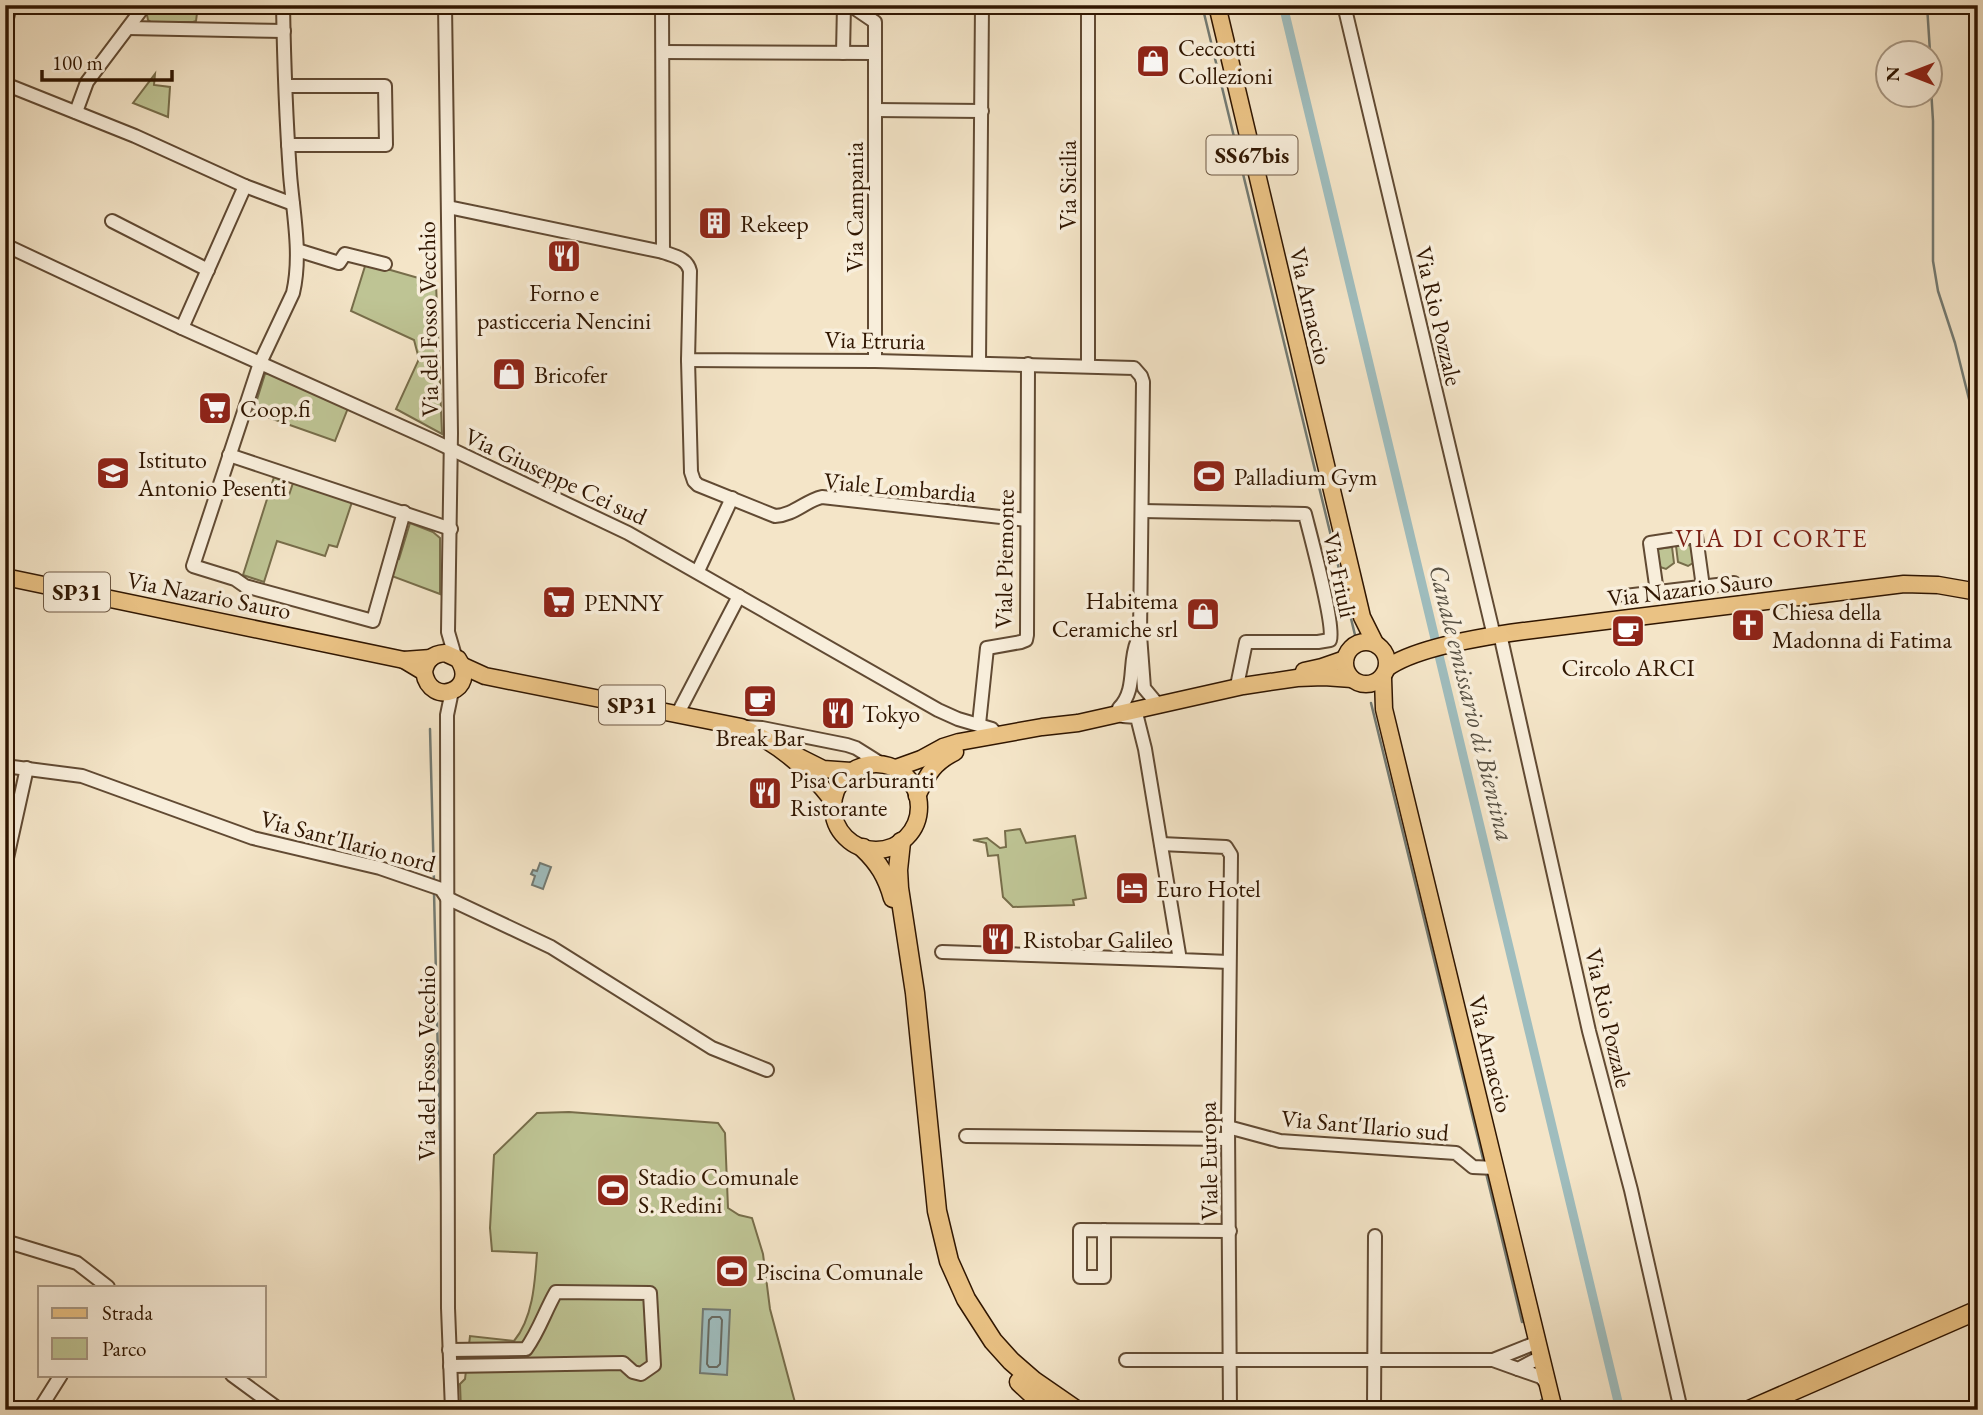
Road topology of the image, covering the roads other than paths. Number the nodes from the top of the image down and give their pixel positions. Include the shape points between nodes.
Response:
1 (10, 5) edge
2 (145, 5) edge
3 (284, 5) edge
4 (445, 5) edge
5 (662, 5) edge
6 (844, 5) edge
7 (850, 5) edge
8 (982, 5) edge
9 (1088, 5) edge
10 (1217, 5) edge
11 (1344, 5) edge
12 (5, 27) edge
13 (128, 27) junction
14 (284, 31) junction
15 (663, 52) junction
16 (843, 53) junction
17 (875, 53) junction
18 (5, 84) edge
19 (286, 86) junction
20 (875, 110) junction
21 (982, 111) junction
22 (76, 112) junction
23 (288, 145) junction
24 (245, 186) junction
25 (293, 204) junction
26 (448, 207) junction
27 (112, 221) dead end
28 (5, 245) edge
29 (297, 250) junction
30 (663, 252) junction
31 (385, 264) dead end
32 (208, 270) junction
33 (182, 328) junction
34 (688, 359) junction
35 (876, 361) junction
36 (260, 363) junction
37 (979, 363) junction
38 (1028, 364) junction
39 (1088, 366) junction
40 (451, 450) junction
41 (229, 455) junction
42 (732, 499) junction
43 (1142, 511) junction
44 (404, 512) junction
45 (1027, 520) junction
46 (451, 529) junction
47 (698, 572) junction
48 (5, 578) edge
49 (1734, 583) dead end
50 (1703, 587) junction
51 (1662, 592) junction
52 (1978, 592) edge
53 (739, 596) junction
54 (1625, 596) dead end
55 (1670, 613) junction
56 (1140, 635) junction
57 (1497, 635) junction
58 (1373, 646) junction
59 (1411, 655) junction
60 (1345, 659) junction
61 (445, 671) junction
62 (1380, 677) junction
63 (1352, 679) junction
64 (1238, 681) junction
65 (1155, 703) junction
66 (1119, 708) junction
67 (678, 713) junction
68 (1094, 719) junction
69 (979, 724) junction
70 (741, 727) junction
71 (1042, 727) junction
72 (998, 735) junction
73 (975, 741) junction
74 (776, 746) junction
75 (1145, 749) junction
76 (880, 763) junction
77 (5, 766) edge
78 (27, 768) junction
79 (896, 768) junction
80 (852, 771) junction
81 (917, 796) junction
82 (833, 801) junction
83 (901, 842) junction
84 (1161, 844) junction
85 (863, 848) junction
86 (5, 867) edge
87 (444, 893) junction
88 (942, 952) dead end
89 (1180, 960) junction
90 (1229, 962) junction
91 (767, 1070) dead end
92 (1228, 1133) junction
93 (965, 1136) dead end
94 (1488, 1167) junction
95 (1104, 1230) dead end
96 (1230, 1231) junction
97 (1375, 1236) dead end
98 (5, 1241) edge
99 (107, 1286) edge
100 (1978, 1310) edge
101 (1978, 1322) edge
102 (526, 1349) junction
103 (450, 1350) junction
104 (1530, 1356) junction
105 (1126, 1360) dead end
106 (1230, 1360) junction
107 (1374, 1360) junction
108 (1493, 1360) junction
109 (529, 1364) junction
110 (450, 1366) junction
111 (60, 1376) edge
112 (233, 1376) edge
113 (1837, 1377) junction
114 (1543, 1381) junction
115 (1057, 1406) edge
116 (39, 1410) edge
117 (280, 1410) edge
118 (452, 1410) edge
119 (1077, 1410) edge
120 (1230, 1410) edge
121 (1374, 1410) edge
122 (1554, 1410) edge
123 (1681, 1410) edge
124 (1749, 1410) edge
125 (1777, 1410) edge

1 - 12 street
2 - 13 street
3 - 14 street
4 - 26 street, Via del Fosso Vecchio
5 - 15 street
6 - 16 street
7 - 17 street, Via Campania via 875,22
8 - 21 street
9 - 39 street, Via Sicilia
10 - 58 main road, Via Arnaccio / SS67bis via 1362,617
11 - 57 street, Via Rio Pozzale
13 - 14 street
13 - 22 street via 87,82
14 - 19 street
15 - 16 street
15 - 30 street
16 - 17 street
17 - 20 street, Via Campania
18 - 22 street
19 - 23 street
19 - 23 street via 385,86 386,145
20 - 21 street
20 - 35 street, Via Campania
21 - 37 street
22 - 24 street
23 - 25 street
24 - 25 street
24 - 32 street
25 - 29 street
26 - 30 street
26 - 40 street, Via del Fosso Vecchio
27 - 32 street
28 - 33 street, Via Giuseppe Cei sud
29 - 31 street via 339,262 345,254
29 - 36 street via 293,293
30 - 34 street via 690,267
32 - 33 street
33 - 36 street, Via Giuseppe Cei sud
34 - 35 street, Via Etruria
34 - 42 street, Viale Lombardia via 692,477 698,485
35 - 37 street, Via Etruria
36 - 40 street, Via Giuseppe Cei sud
36 - 41 street
37 - 38 street, Via Etruria
38 - 39 street, Via Etruria
38 - 45 street, Viale Piemonte
39 - 43 street, Via Etruria via 1129,367 1143,379
40 - 46 street, Via del Fosso Vecchio
40 - 47 street, Via Giuseppe Cei sud via 628,533
41 - 44 street
41 - 44 street via 193,566 245,586 373,621
42 - 45 street, Viale Lombardia via 775,516 822,497
42 - 47 street
43 - 56 street, Via Etruria
43 - 64 street, Via Friuli via 1304,514 1332,636 1327,642 1245,642
44 - 46 street
45 - 69 street, Viale Piemonte via 1026,640 987,648
46 - 61 street, Via del Fosso Vecchio
47 - 53 street, Via Giuseppe Cei sud
48 - 61 main road, Via Nazario Sauro / SP31
49 - 50 street
50 - 51 street
50 - 51 street via 1696,537 1685,538 1650,543
51 - 54 street
51 - 55 street
52 - 55 main road, Via Nazario Sauro via 1904,584
53 - 67 street
53 - 69 street, Via Giuseppe Cei sud via 938,710
55 - 57 main road, Via Nazario Sauro
56 - 65 street, Via Etruria via 1144,688
56 - 66 street, Via Etruria via 1127,697
57 - 59 main road, Via Nazario Sauro
57 - 123 street, Via Rio Pozzale
58 - 59 main road, Via Nazario Sauro
58 - 60 main road via 1352,647
58 - 62 main road, SS67bis via 1388,661
59 - 62 main road, Via Nazario Sauro
60 - 63 main road
60 - 64 main road
61 - 67 main road, Via Nazario Sauro / SP31
61 - 87 street, Via del Fosso Vecchio
62 - 63 main road via 1360,684
62 - 94 main road, Via Arnaccio / SS67bis
63 - 65 main road via 1274,681
64 - 65 main road
65 - 66 main road
65 - 68 main road
65 - 75 street via 1146,719
66 - 71 main road
67 - 70 main road, Via Nazario Sauro / SP31
68 - 71 main road
68 - 75 street via 1135,716
69 - 72 street, Via Giuseppe Cei sud
70 - 74 main road, Via Nazario Sauro / SP31
70 - 76 street, Via Nazario Sauro via 847,745
71 - 72 main road
72 - 73 main road
73 - 79 main road via 950,745
73 - 81 main road via 935,765
74 - 80 main road, Via Nazario Sauro via 823,769
74 - 82 main road, Via Nazario Sauro / SP31
75 - 84 street
76 - 79 main road, Via Nazario Sauro
76 - 80 main road, Via Nazario Sauro
77 - 78 street, Via Sant'Ilario nord
78 - 86 street
78 - 87 street, Via Sant'Ilario nord via 82,776 253,838 380,868
79 - 81 main road via 912,783
80 - 82 main road via 839,784
81 - 83 main road via 916,820
82 - 85 main road, Via Nazario Sauro / SP31 via 841,833
83 - 85 main road via 883,850
83 - 115 highway via 899,888 915,993 937,1211 946,1251 965,1299 993,1341
84 - 89 street
84 - 90 street, Viale Europa via 1226,847 1231,855
85 - 115 highway via 890,886 902,938 927,1175 950,1278 984,1343 1004,1369
87 - 91 street, Via Sant'Ilario nord via 551,947 712,1048
87 - 103 street, Via del Fosso Vecchio
88 - 89 street
89 - 90 street
90 - 92 street, Viale Europa
92 - 93 street, Via Sant'Ilario sud
92 - 94 street, Via Sant'Ilario sud via 1456,1153 1474,1167
92 - 96 street, Viale Europa
94 - 104 main road, Via Arnaccio / SS67bis
95 - 96 street
96 - 106 street, Viale Europa
97 - 107 street
98 - 99 street via 77,1263
100 - 113 highway
101 - 113 highway
102 - 103 street
102 - 109 street
102 - 109 street via 556,1292 650,1293 653,1366 649,1370 641,1374 623,1363
103 - 110 street, Via del Fosso Vecchio
104 - 108 street
104 - 108 street
104 - 114 main road, Via Arnaccio / SS67bis
104 - 114 street
105 - 106 street
106 - 107 street
106 - 120 street, Viale Europa
107 - 108 street
107 - 121 street
109 - 110 street
110 - 118 street, Via del Fosso Vecchio
111 - 116 street
112 - 117 street
113 - 124 highway
113 - 125 highway
114 - 122 main road, Via Arnaccio / SS67bis
115 - 119 highway

